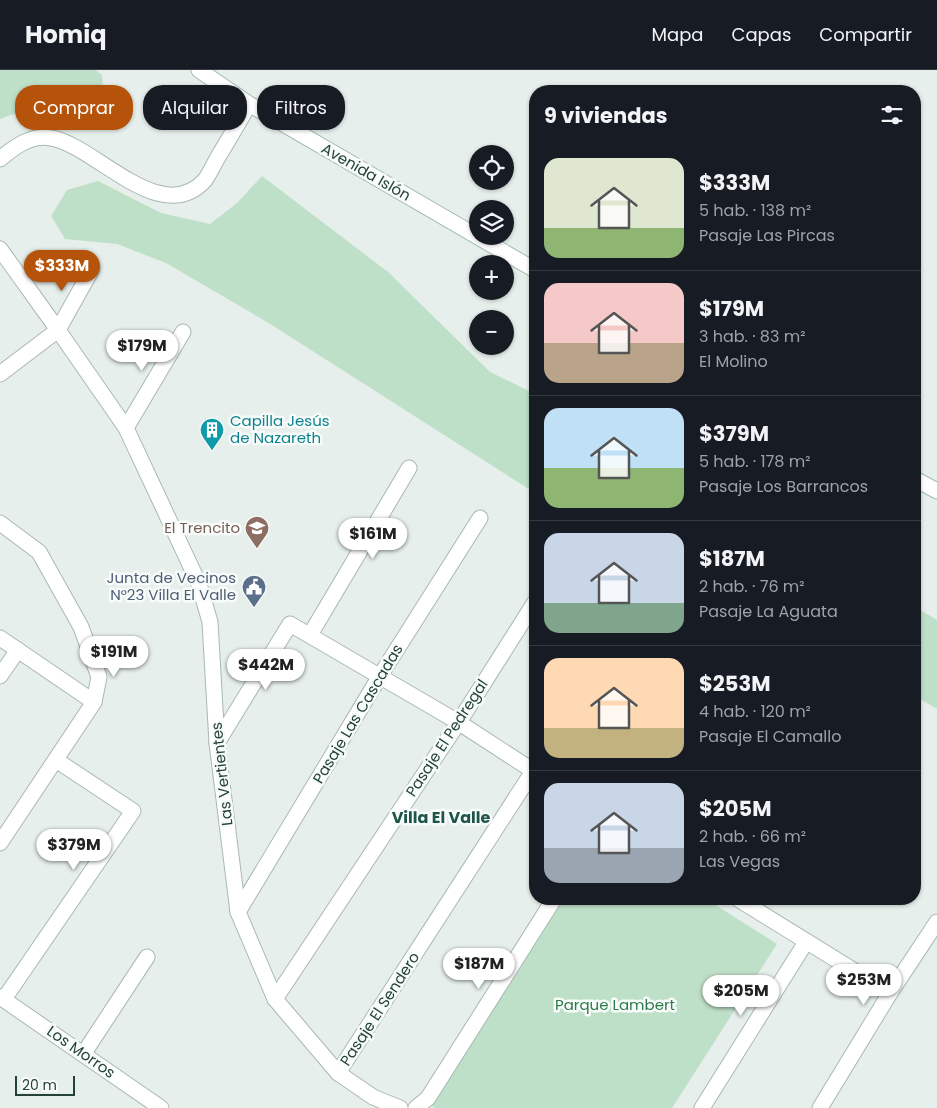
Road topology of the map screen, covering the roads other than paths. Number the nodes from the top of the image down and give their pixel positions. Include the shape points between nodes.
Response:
1 (199, 70) edge
2 (249, 104) junction
3 (0, 158) edge
4 (0, 249) edge
5 (529, 267) edge
6 (92, 269) dead end
7 (58, 330) junction
8 (183, 332) dead end
9 (0, 374) edge
10 (126, 428) junction
11 (410, 468) dead end
12 (921, 482) edge
13 (937, 491) edge
14 (480, 518) dead end
15 (0, 523) edge
16 (529, 611) edge
17 (310, 635) junction
18 (0, 638) edge
19 (18, 650) junction
20 (0, 676) edge
21 (380, 676) junction
22 (94, 702) junction
23 (458, 722) junction
24 (217, 743) junction
25 (56, 760) junction
26 (529, 767) edge
27 (529, 778) edge
28 (0, 843) edge
29 (550, 905) edge
30 (747, 905) edge
31 (238, 912) junction
32 (937, 922) edge
33 (806, 942) junction
34 (147, 957) dead end
35 (890, 993) junction
36 (2, 998) edge
37 (275, 999) junction
38 (84, 1053) junction
39 (338, 1073) junction
40 (161, 1108) edge
41 (400, 1108) edge
42 (416, 1108) edge
43 (702, 1108) edge
44 (820, 1108) edge

1 - 2 street, Avenida Islón
2 - 3 street via 205,179 192,190 178,194 159,194 137,185 70,145 51,138 34,138
2 - 5 street, Avenida Islón
4 - 7 street, Las Vertientes
6 - 7 street
7 - 9 street
7 - 10 street, Las Vertientes
8 - 10 street
10 - 24 street, Las Vertientes via 199,584 210,622
11 - 17 street
12 - 13 street
14 - 21 street, Pasaje Las Cascadas
15 - 22 street via 39,552 81,627 99,677
16 - 23 street, Pasaje El Pedregal
17 - 21 street
17 - 24 street via 290,624
18 - 19 street
19 - 20 street
19 - 22 street
21 - 23 street
21 - 31 street, Pasaje Las Cascadas
22 - 25 street
23 - 26 street
23 - 37 street, Pasaje El Pedregal
24 - 31 street, Las Vertientes
25 - 28 street
25 - 36 street via 133,811
27 - 39 street, Pasaje El Sendero
29 - 42 street via 428,1098
30 - 33 street
31 - 37 street, Las Vertientes
32 - 35 street
33 - 35 street
33 - 43 street
34 - 38 street
35 - 44 street
36 - 38 street, Los Morros
37 - 39 street, Las Vertientes
38 - 40 street, Los Morros
39 - 41 street, Las Vertientes via 373,1097

